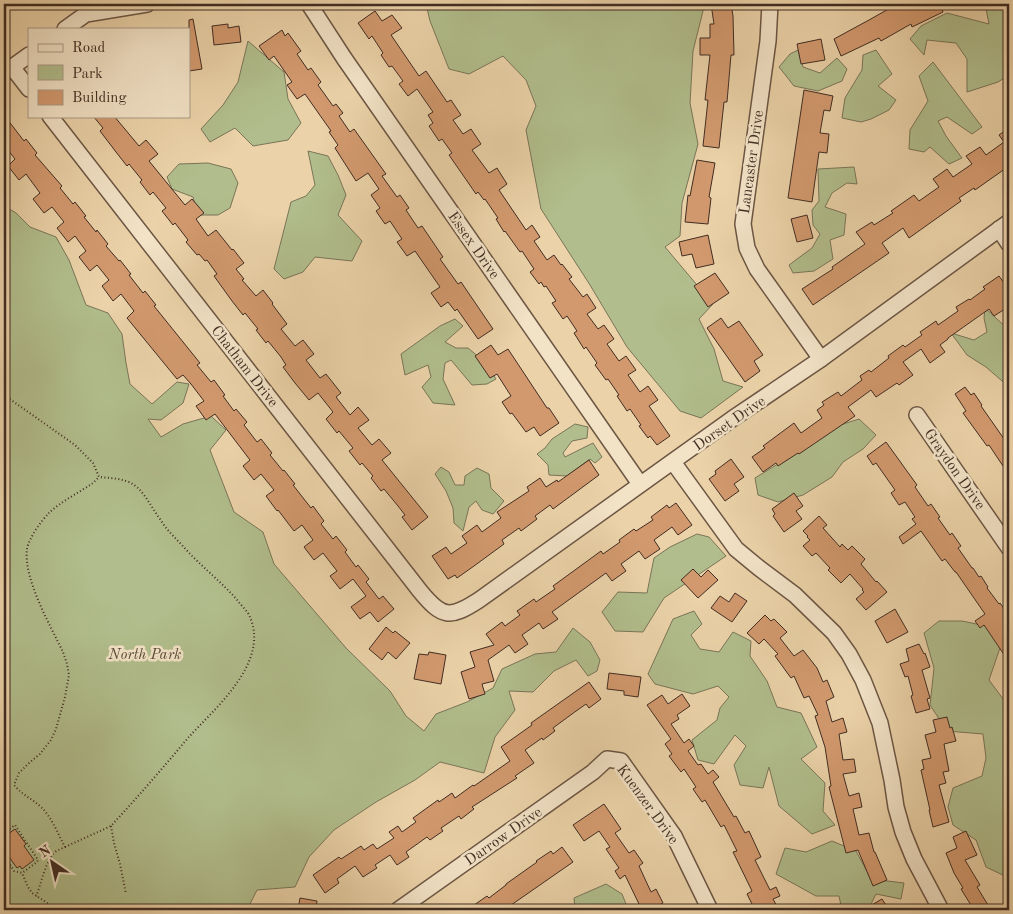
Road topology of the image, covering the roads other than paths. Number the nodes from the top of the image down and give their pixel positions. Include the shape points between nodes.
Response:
1 (147, 4) edge
2 (309, 4) edge
3 (771, 4) edge
4 (66, 28) edge
5 (28, 56) edge
6 (8, 70) edge
7 (28, 88) edge
8 (52, 118) edge
9 (1004, 226) edge
10 (1009, 244) edge
11 (821, 359) junction
12 (917, 415) dead end
13 (673, 462) junction
14 (640, 484) junction
15 (1009, 548) edge
16 (444, 612) joint
17 (607, 759) joint
18 (398, 910) edge
19 (710, 910) edge
20 (941, 910) edge

1 - 4 street via 86,14
2 - 14 street, Essex Drive
3 - 11 street, Lancaster Drive via 743,224 757,269
5 - 6 street
6 - 7 street
8 - 16 street, Chatham Drive via 420,591
9 - 10 street
9 - 11 street, Dorset Drive
11 - 13 street, Dorset Drive
12 - 15 street, Graydon Drive
13 - 14 street, Dorset Drive
13 - 20 street via 736,549 795,595 834,632 849,654 880,723 904,832 914,859
14 - 16 street, Dorset Drive via 463,611
17 - 18 street, Darrow Drive
17 - 19 street, Kuenzer Drive via 621,762 674,836

